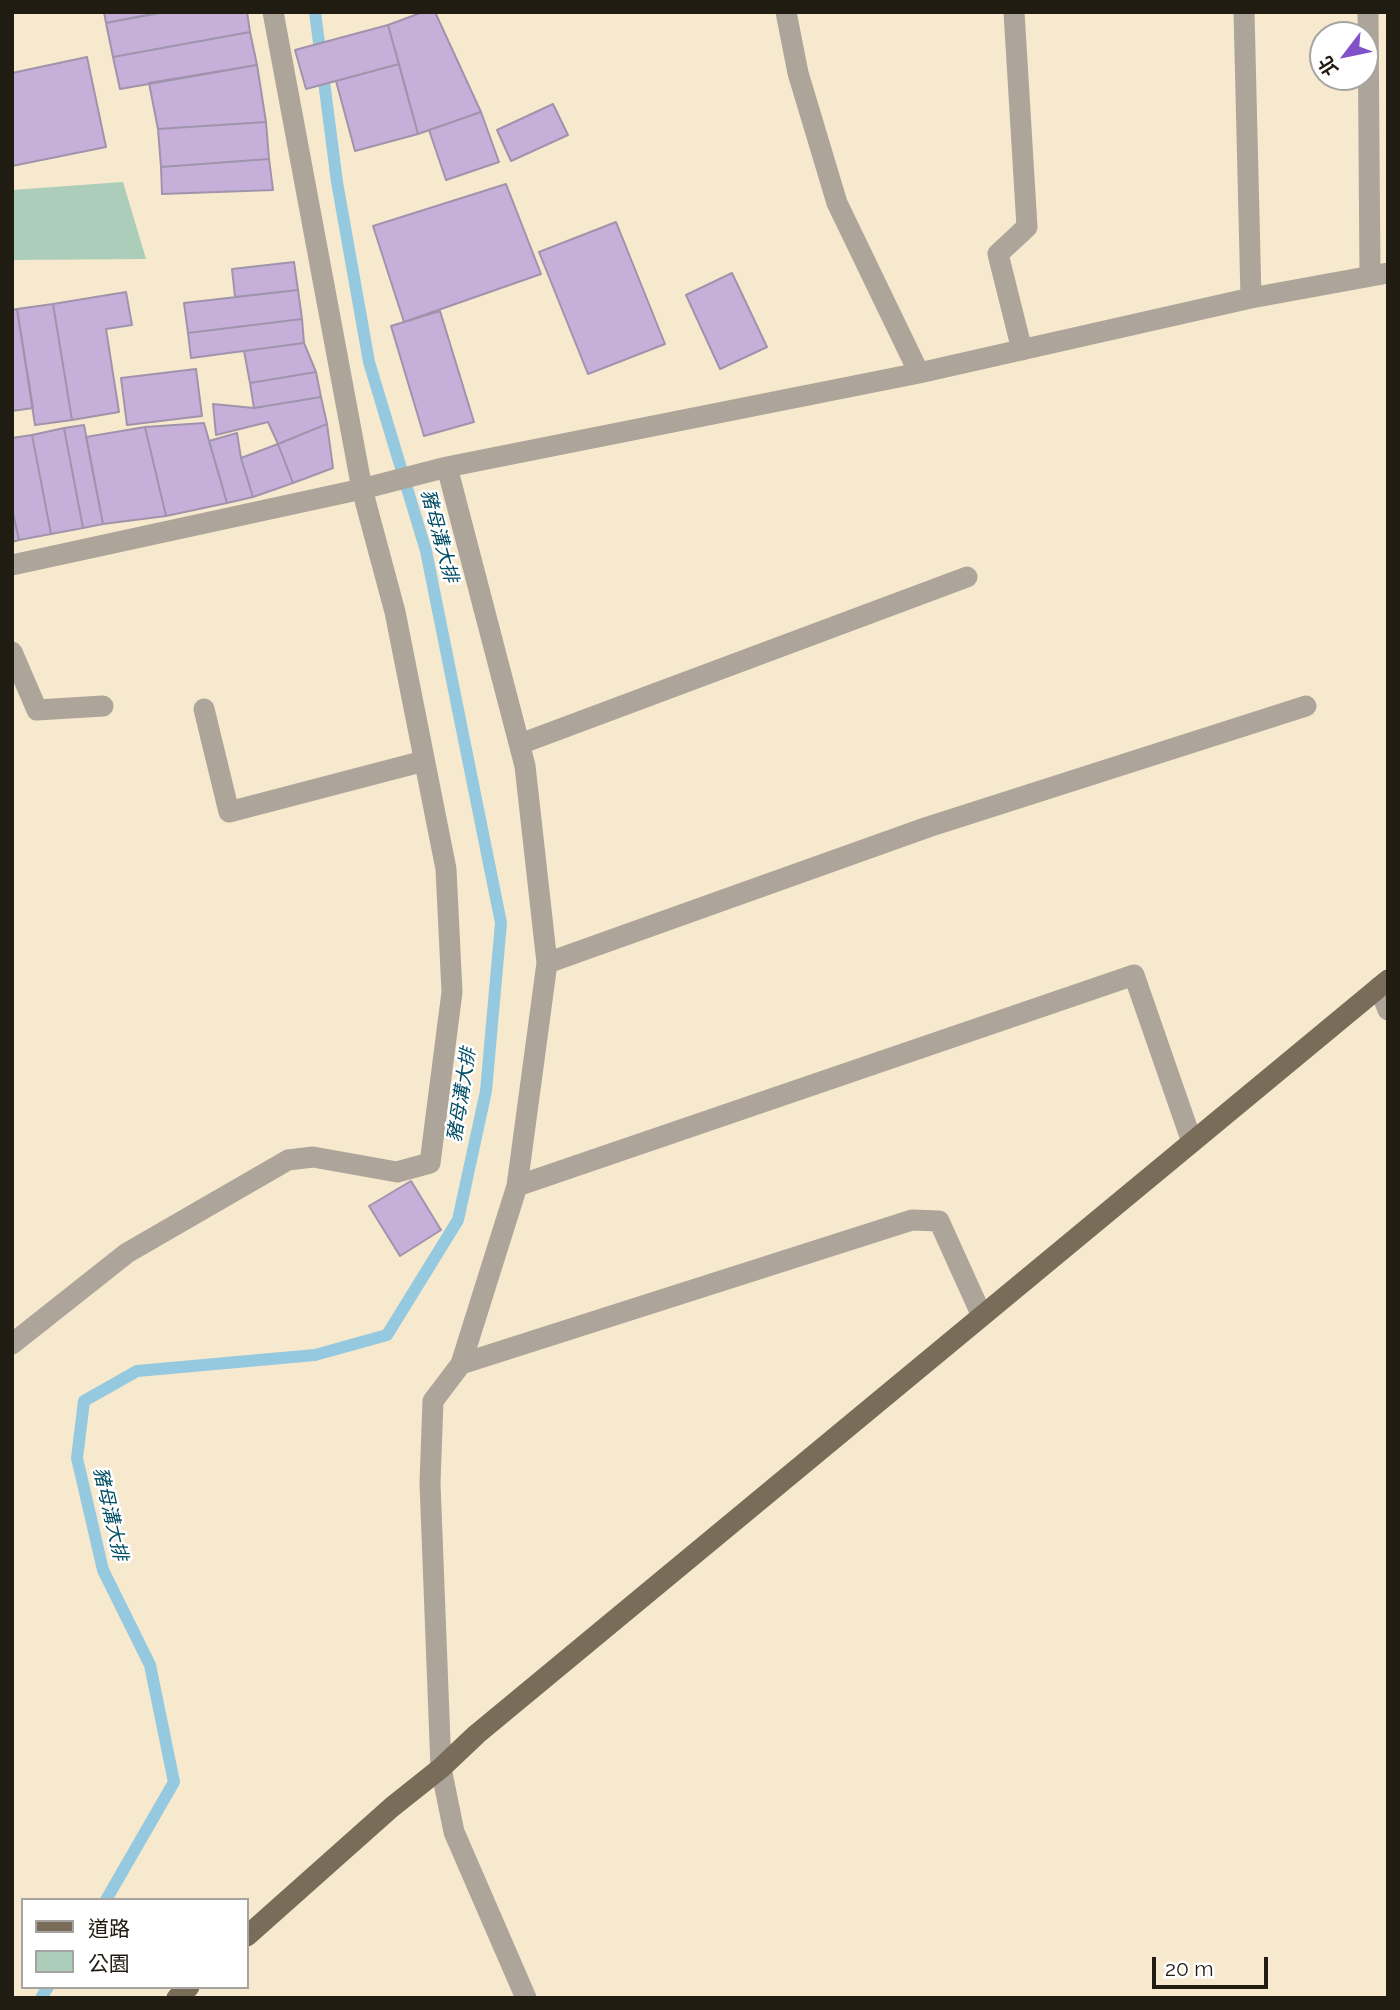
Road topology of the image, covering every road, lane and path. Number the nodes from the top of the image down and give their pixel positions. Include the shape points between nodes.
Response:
1 (272, 12) edge
2 (786, 12) edge
3 (1014, 12) edge
4 (1244, 12) edge
5 (1368, 12) edge
6 (1379, 274) edge
7 (1251, 298) junction
8 (1023, 350) junction
9 (919, 373) junction
10 (447, 467) junction
11 (362, 489) junction
12 (12, 565) edge
13 (967, 577) dead end
14 (12, 652) edge
15 (103, 706) dead end
16 (1306, 706) dead end
17 (204, 709) dead end
18 (520, 744) junction
19 (424, 761) junction
20 (547, 963) junction
21 (1383, 984) edge
22 (1388, 1010) edge
23 (1192, 1142) junction
24 (517, 1186) junction
25 (982, 1316) junction
26 (12, 1343) edge
27 (461, 1364) junction
28 (441, 1768) junction
29 (248, 1935) edge
30 (526, 1998) edge

1 - 11 street
2 - 9 street via 798,73 837,203
3 - 8 street via 1027,227 998,254
4 - 7 street
5 - 6 street
6 - 7 street
7 - 8 street
8 - 9 street
9 - 10 street
10 - 11 street
10 - 18 street
11 - 12 street
11 - 19 street via 395,612
13 - 18 street
14 - 15 street via 37,710
16 - 20 street via 928,827
17 - 19 street via 229,812
18 - 20 street
19 - 26 street via 446,869 452,992 430,1163 397,1172 313,1157 288,1160 127,1253
20 - 24 street
21 - 22 street
21 - 23 main road
23 - 24 street via 1134,975
23 - 25 main road
24 - 27 street
25 - 27 street via 939,1222 912,1220
25 - 28 main road
27 - 28 street via 432,1401 430,1483
28 - 29 main road
28 - 30 street via 454,1832

